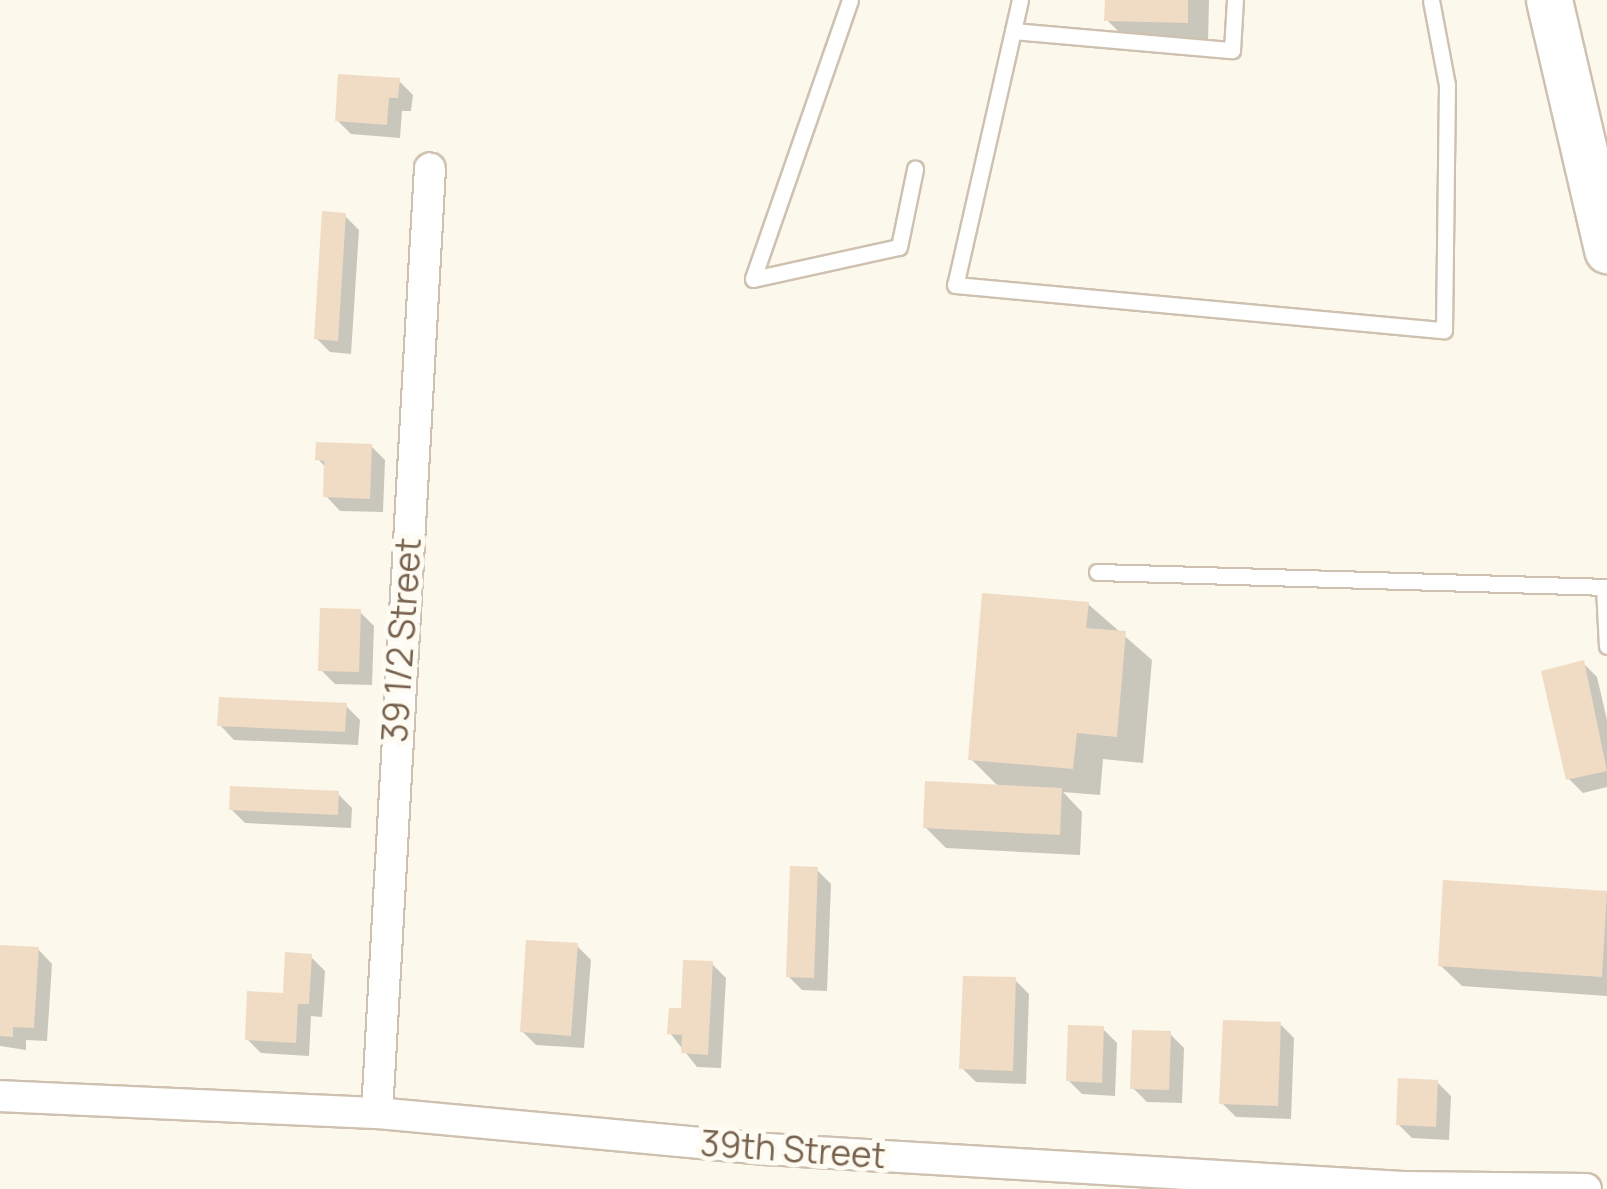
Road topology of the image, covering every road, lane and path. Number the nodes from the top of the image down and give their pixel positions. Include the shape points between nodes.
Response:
1 (850, 0) edge
2 (1020, 0) edge
3 (1235, 0) edge
4 (1432, 0) edge
5 (1549, 0) edge
6 (1013, 31) junction
7 (430, 168) dead end
8 (915, 169) dead end
9 (1607, 250) edge
10 (1097, 572) dead end
11 (1606, 587) edge
12 (1607, 646) edge
13 (0, 1096) edge
14 (377, 1113) junction
15 (1586, 1189) edge

1 - 8 lane via 753,279 899,246
2 - 6 lane
3 - 6 lane via 1232,50
4 - 6 lane via 1447,86 1444,330 955,284
5 - 9 main road
7 - 14 street, 39 1/2 Street
10 - 11 lane
11 - 12 lane
13 - 14 street, 39th Street
14 - 15 street, 39th Street via 806,1151 1403,1187

